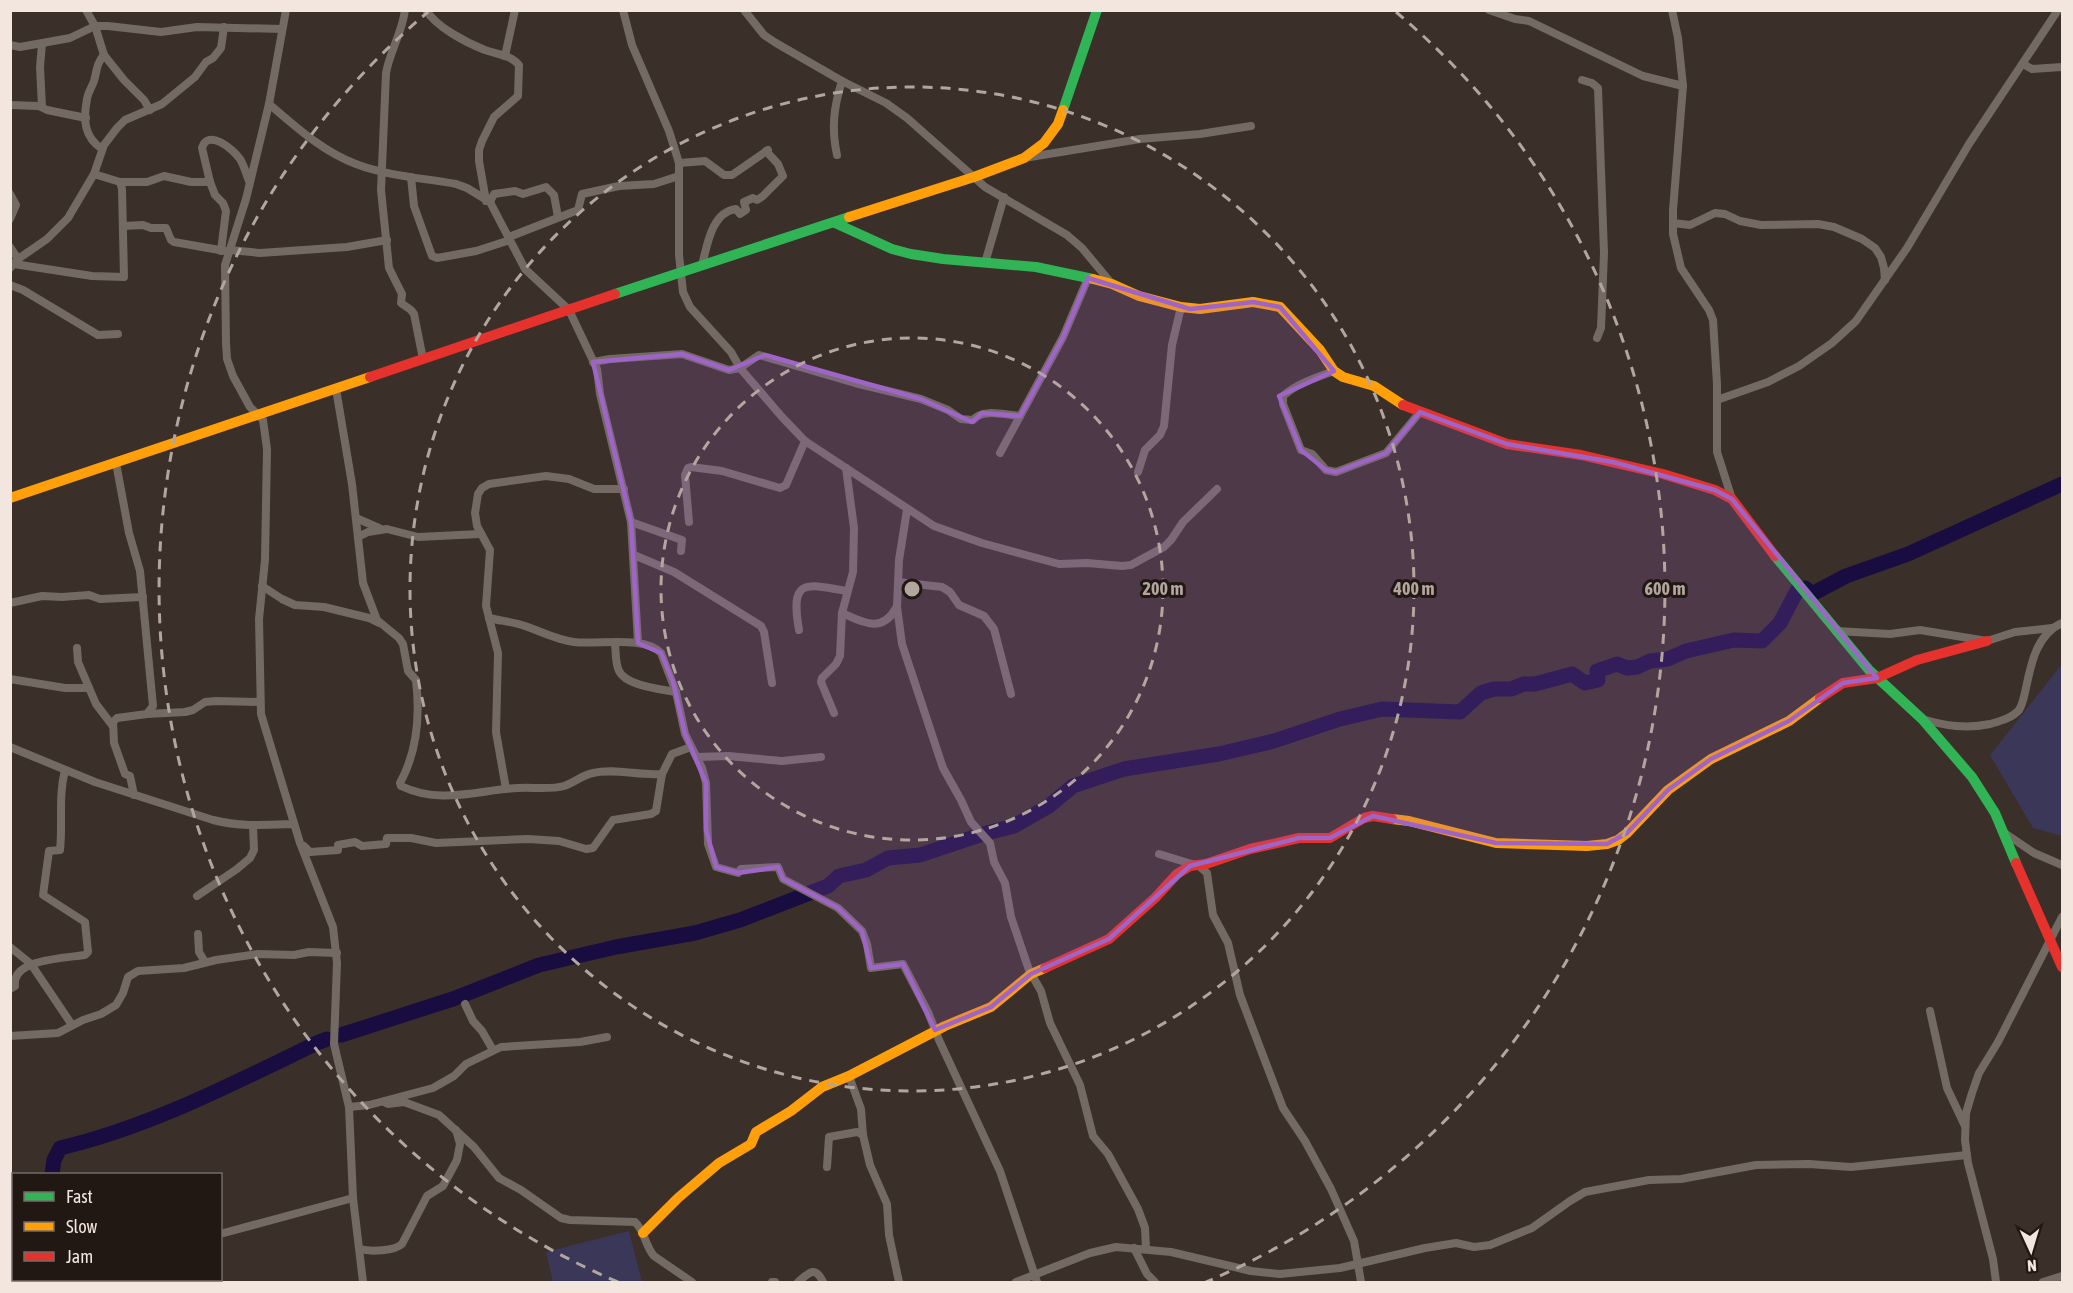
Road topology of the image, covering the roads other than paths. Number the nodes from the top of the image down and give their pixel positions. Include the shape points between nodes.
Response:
1 (86, 10) edge
2 (286, 10) edge
3 (405, 10) edge
4 (426, 10) edge
5 (515, 10) edge
6 (623, 10) edge
7 (744, 10) edge
8 (1097, 10) edge
9 (1489, 10) edge
10 (1672, 10) edge
11 (2058, 10) edge
12 (95, 26) junction
13 (224, 27) junction
14 (282, 29) junction
15 (42, 44) junction
16 (10, 45) edge
17 (104, 55) junction
18 (505, 56) junction
19 (2023, 64) junction
20 (2062, 67) edge
21 (1582, 80) dead end
22 (842, 81) junction
23 (1683, 87) junction
24 (269, 104) junction
25 (10, 105) edge
26 (42, 107) junction
27 (150, 110) junction
28 (86, 118) junction
29 (1251, 126) dead end
30 (102, 149) junction
31 (837, 155) dead end
32 (1024, 158) junction
33 (679, 163) junction
34 (381, 171) junction
35 (94, 174) junction
36 (679, 176) junction
37 (411, 177) junction
38 (974, 177) junction
39 (120, 182) junction
40 (210, 182) junction
41 (250, 182) junction
42 (10, 194) edge
43 (1004, 197) junction
44 (488, 202) junction
45 (558, 217) junction
46 (10, 219) edge
47 (835, 223) junction
48 (1673, 223) junction
49 (123, 226) junction
50 (509, 239) junction
51 (387, 240) junction
52 (10, 247) edge
53 (227, 251) junction
54 (986, 263) junction
55 (14, 264) edge
56 (702, 266) junction
57 (681, 272) junction
58 (1088, 278) junction
59 (1885, 280) junction
60 (1112, 284) junction
61 (10, 285) edge
62 (1181, 307) junction
63 (569, 310) junction
64 (118, 334) dead end
65 (1597, 338) dead end
66 (423, 359) junction
67 (593, 362) junction
68 (740, 368) junction
69 (1334, 371) junction
70 (336, 389) junction
71 (1717, 400) junction
72 (1420, 412) junction
73 (258, 413) junction
74 (1020, 416) junction
75 (805, 441) junction
76 (1000, 453) dead end
77 (116, 463) junction
78 (846, 468) junction
79 (1138, 472) dead end
80 (624, 489) junction
81 (1217, 489) dead end
82 (10, 498) edge
83 (1732, 499) junction
84 (908, 510) junction
85 (356, 518) junction
86 (631, 522) junction
87 (689, 522) dead end
88 (387, 529) junction
89 (480, 534) junction
90 (358, 537) junction
91 (681, 551) dead end
92 (634, 555) junction
93 (898, 582) junction
94 (262, 586) junction
95 (847, 591) junction
96 (143, 597) junction
97 (10, 603) edge
98 (897, 607) junction
99 (842, 613) junction
100 (489, 618) junction
101 (2062, 623) edge
102 (381, 624) junction
103 (2052, 628) junction
104 (799, 630) dead end
105 (1836, 631) junction
106 (1987, 640) junction
107 (615, 643) junction
108 (638, 643) junction
109 (77, 648) dead end
110 (1877, 678) junction
111 (10, 679) edge
112 (772, 683) dead end
113 (89, 688) junction
114 (676, 692) junction
115 (1011, 694) dead end
116 (260, 702) junction
117 (834, 712) dead end
118 (147, 714) junction
119 (1922, 719) junction
120 (112, 725) junction
121 (10, 747) edge
122 (691, 747) junction
123 (697, 757) junction
124 (820, 757) dead end
125 (65, 770) junction
126 (662, 774) junction
127 (506, 789) junction
128 (134, 795) junction
129 (294, 824) junction
130 (253, 826) junction
131 (2004, 833) junction
132 (300, 843) junction
133 (1159, 854) dead end
134 (1198, 865) junction
135 (2062, 866) edge
136 (197, 896) dead end
137 (2062, 917) edge
138 (198, 934) dead end
139 (2050, 941) junction
140 (10, 947) edge
141 (337, 953) junction
142 (205, 962) junction
143 (31, 964) junction
144 (2062, 967) edge
145 (1031, 974) junction
146 (10, 989) edge
147 (465, 1004) dead end
148 (1930, 1011) dead end
149 (72, 1025) junction
150 (935, 1030) junction
151 (10, 1036) edge
152 (607, 1036) dead end
153 (493, 1050) junction
154 (849, 1076) junction
155 (384, 1102) junction
156 (349, 1107) junction
157 (456, 1129) junction
158 (1966, 1129) junction
159 (863, 1135) junction
160 (1967, 1155) junction
161 (827, 1167) dead end
162 (353, 1198) junction
163 (222, 1233) edge
164 (643, 1233) junction
165 (1134, 1248) junction
166 (360, 1249) junction
167 (1146, 1249) junction
168 (1358, 1265) junction
169 (2062, 1276) edge
170 (1036, 1279) edge
171 (363, 1282) edge
172 (692, 1282) edge
173 (798, 1282) edge
174 (823, 1282) edge
175 (899, 1282) edge
176 (1016, 1282) edge
177 (1155, 1282) edge
178 (1361, 1282) edge
179 (1996, 1282) edge
180 (2043, 1282) edge

1 - 12 street
2 - 14 street
3 - 34 street via 386,73
4 - 18 street via 437,24 483,49
5 - 18 street
6 - 33 street via 632,45
7 - 22 street via 764,35
8 - 32 street via 1058,124 1044,143
9 - 23 street via 1529,21 1643,76
10 - 23 street
11 - 19 street
12 - 13 street via 161,32
12 - 15 street via 70,38
12 - 17 street
13 - 14 street
13 - 27 street via 216,56 177,92
14 - 24 street
15 - 16 street
15 - 26 street
17 - 27 street
17 - 28 street via 96,67 87,98
18 - 44 street via 519,65 519,90 515,100 494,117 479,150
19 - 20 street via 2032,69
19 - 59 street
21 - 65 street via 1598,88 1600,122 1604,253 1601,328
22 - 31 street via 833,116
22 - 38 street via 907,118
23 - 48 street
24 - 34 street via 300,131 346,160
24 - 41 street
25 - 26 street
26 - 28 street
27 - 30 street via 125,120
28 - 30 street via 89,137
29 - 32 street
30 - 35 street
32 - 38 street
33 - 36 street
33 - 56 street via 705,161 724,175 732,175 767,151 783,176 763,196 744,202 746,210 740,214 731,209 717,222
34 - 37 street
34 - 51 street
35 - 39 street
35 - 55 street via 57,231
36 - 45 street via 654,184 582,194 578,210
36 - 57 street
37 - 44 street via 456,184
37 - 50 street via 414,206 432,256 476,251
38 - 43 street
38 - 47 street
39 - 40 street via 147,182 164,176
39 - 49 street
40 - 41 street via 202,148 212,140 227,146 241,160
40 - 53 street via 226,211
41 - 53 street
42 - 46 street via 16,205
43 - 54 street
43 - 60 street via 1082,248
44 - 45 street via 494,194 523,194 546,187 554,195
44 - 50 street
45 - 50 street
47 - 54 street via 892,249 943,260
47 - 56 street
48 - 59 street via 1690,225 1715,213 1761,225 1834,227 1875,248 1881,257
48 - 71 street via 1674,244 1682,268 1713,320
49 - 53 street via 166,228 174,242
49 - 55 street via 124,277
50 - 63 street via 525,269
51 - 53 street via 261,253
51 - 66 street via 389,268 402,294 402,303 414,314
52 - 55 street
53 - 73 street via 227,359 250,407
54 - 58 street via 1036,267
56 - 57 street
57 - 63 street
57 - 68 street via 683,292 690,307 731,352
58 - 60 street
58 - 74 street via 1063,337
59 - 71 street via 1856,321 1821,352 1768,382
60 - 62 street
61 - 64 street via 99,335
62 - 69 street via 1200,309 1253,302 1280,307
62 - 79 street via 1172,345 1164,426 1145,450
63 - 66 street
63 - 67 street
66 - 70 street
67 - 68 street via 682,354 729,370
67 - 80 street
68 - 74 street via 765,355 921,399 966,421 982,413
68 - 75 street
69 - 72 street via 1374,386
69 - 72 street via 1283,396 1302,450 1312,454 1326,470 1336,472 1386,453
70 - 73 street
70 - 85 street
71 - 83 street via 1717,452
72 - 83 street via 1507,444 1643,469 1696,483
73 - 77 street
73 - 94 street via 263,420 267,449
74 - 76 street
75 - 78 street
75 - 87 street via 786,485 780,488 717,470 688,468 685,475
77 - 82 street
77 - 96 street
78 - 84 street
78 - 95 street via 854,548
80 - 86 street
80 - 89 street via 594,489 569,478 546,476 489,484 482,488 476,502
81 - 84 street via 1164,547 1127,566 1059,564 940,529
83 - 105 street
84 - 93 street
85 - 88 street
85 - 90 street
86 - 91 street via 682,540
86 - 92 street
88 - 89 street via 418,537
88 - 90 street
89 - 100 street via 490,550 485,593
90 - 102 street via 363,583
92 - 108 street
92 - 112 street via 674,572 760,626
93 - 98 street
93 - 115 street via 942,587 959,605 984,616 994,629
94 - 102 street via 288,603 324,607
94 - 116 street
95 - 99 street
95 - 104 street via 821,586 805,588 796,600
96 - 97 street via 42,596
96 - 118 street via 153,706
98 - 99 street via 887,620 872,624
98 - 145 street via 902,644 943,768 971,822 990,843
99 - 117 street via 840,656 821,682
100 - 107 street via 575,642
100 - 127 street via 498,653 496,732
101 - 103 street
102 - 127 street via 399,638 408,671 416,680 418,719 401,786 426,796
103 - 106 street
103 - 119 street via 2036,651 2018,711 1986,724 1958,727
105 - 106 street via 1890,634 1920,630
105 - 110 street
106 - 110 street via 1917,660
107 - 108 street
107 - 114 street via 621,675 636,684
108 - 114 street via 661,652
109 - 113 street via 78,662
110 - 119 street
110 - 134 street via 1843,683 1789,721 1711,759 1668,790 1627,833 1607,844 1496,843 1373,816 1330,838 1299,838
111 - 113 street
113 - 120 street
114 - 122 street
116 - 118 street via 205,702 185,712
116 - 129 street
118 - 120 street via 117,718
119 - 131 street via 1972,777
120 - 128 street via 116,748 125,774 130,776
121 - 125 street
122 - 123 street
122 - 126 street via 672,754
123 - 124 street via 782,761
123 - 150 street via 706,783 706,830 716,867 738,873 741,869 778,867 783,879 838,908 861,932 871,968 903,964
125 - 128 street
125 - 143 street via 59,805 60,850 49,850 44,895 86,922 88,952
126 - 127 street via 593,773 564,786
126 - 132 street via 656,811 613,820 593,848 528,839 435,843 387,838 386,844 362,846 355,842 338,844 338,850 310,852
128 - 130 street via 232,825
129 - 130 street
129 - 132 street
130 - 136 street via 254,850 250,858
131 - 135 street
131 - 139 street
132 - 141 street via 333,927
133 - 134 street
134 - 145 street via 1182,871 1109,939
134 - 168 street via 1207,873 1213,915 1228,943 1240,995 1283,1108 1331,1189 1354,1241
137 - 139 street
138 - 142 street via 199,952
139 - 144 street
139 - 158 street via 1979,1073 1966,1113
140 - 143 street
141 - 142 street via 258,954
141 - 156 street via 334,1044
142 - 149 street via 184,968 138,971 128,978 116,1005
143 - 146 street via 17,973 15,986
143 - 149 street
145 - 150 street via 991,1007
145 - 167 street via 1080,1085 1093,1136 1108,1154 1142,1220
147 - 153 street
148 - 158 street via 1947,1088
149 - 151 street via 58,1033
150 - 154 street
150 - 170 street via 1000,1171
152 - 153 street
153 - 155 street via 433,1088
154 - 159 street via 861,1109
154 - 164 street via 826,1084 756,1132 751,1144 719,1163
155 - 156 street
155 - 157 street via 422,1107
156 - 162 street
157 - 164 street via 495,1175 561,1218 631,1221
157 - 166 street via 460,1144 457,1160 442,1185 428,1196 402,1244 374,1252
158 - 160 street
159 - 161 street via 857,1132 829,1137
159 - 175 street via 870,1165 887,1204
160 - 168 street via 1851,1167 1756,1164 1681,1179 1649,1180 1585,1192 1532,1228 1490,1245 1425,1248
160 - 179 street
162 - 163 street
162 - 166 street
164 - 172 street via 654,1256
165 - 167 street
165 - 170 street via 1103,1249
165 - 177 street
166 - 171 street
167 - 168 street via 1280,1274
168 - 178 street
169 - 180 street
170 - 176 street
173 - 174 street via 814,1272

